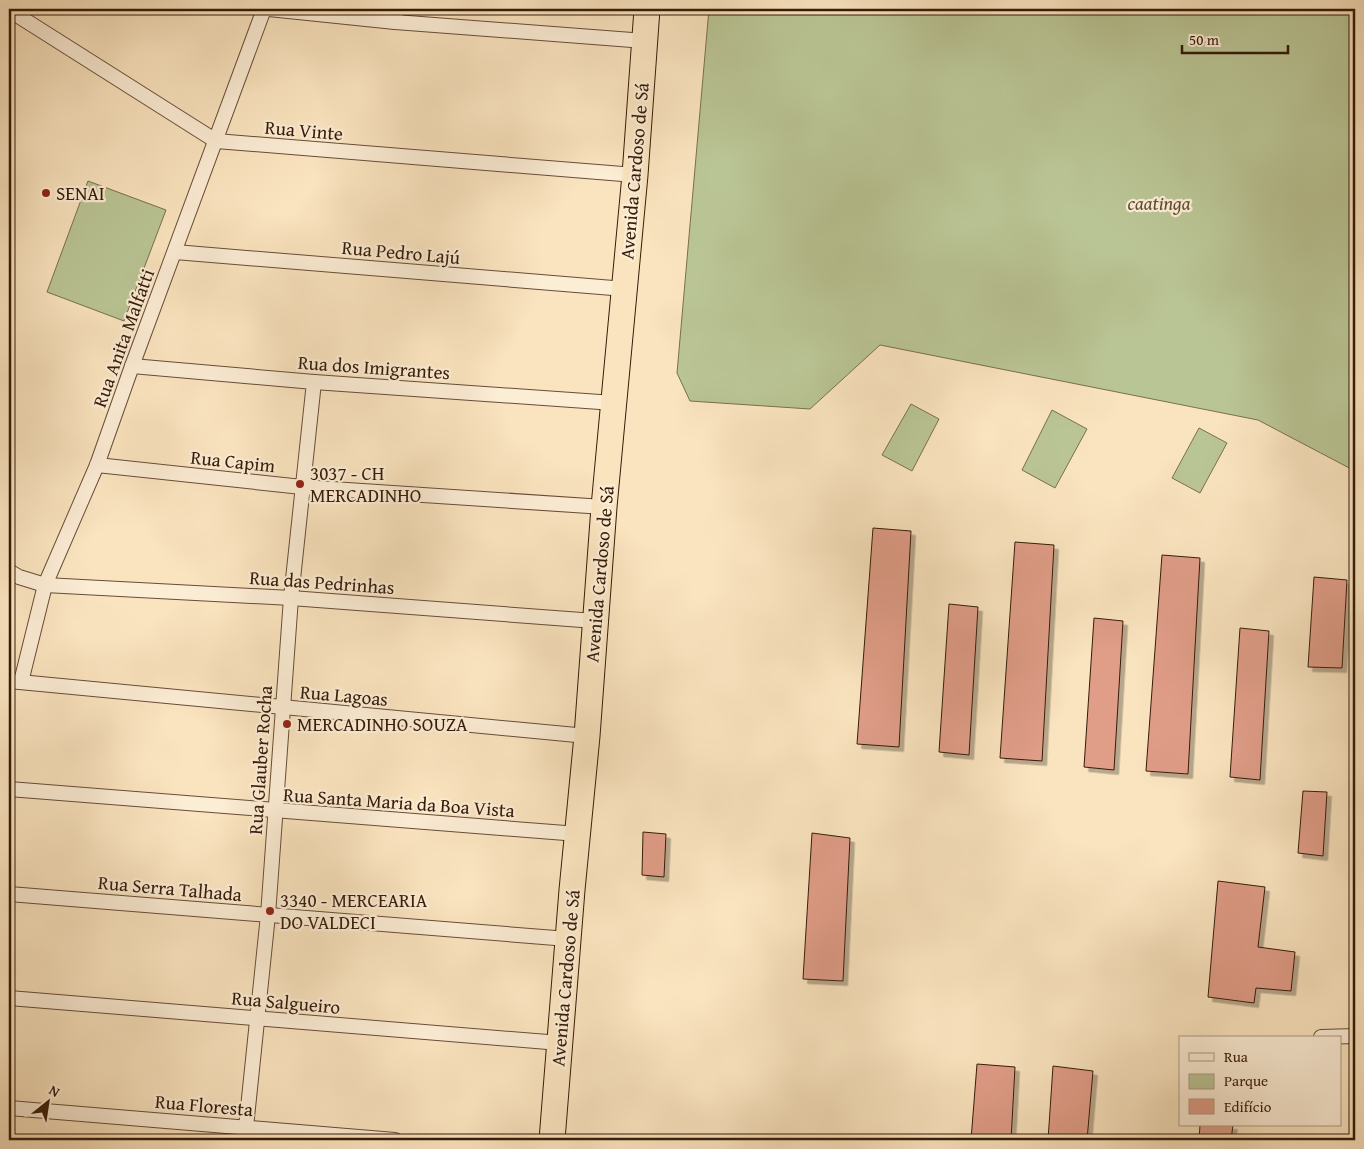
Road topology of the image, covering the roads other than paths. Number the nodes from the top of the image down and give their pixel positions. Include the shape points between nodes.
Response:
1 (264, 9) edge
2 (269, 9) edge
3 (648, 9) edge
4 (9, 10) edge
5 (395, 15) edge
6 (645, 41) junction
7 (216, 141) junction
8 (635, 175) junction
9 (175, 252) junction
10 (624, 289) junction
11 (132, 366) junction
12 (314, 382) junction
13 (614, 403) junction
14 (97, 465) junction
15 (302, 487) junction
16 (604, 507) junction
17 (9, 571) edge
18 (45, 585) junction
19 (291, 598) junction
20 (595, 621) junction
21 (15, 681) edge
22 (284, 708) junction
23 (587, 736) junction
24 (9, 789) edge
25 (275, 811) junction
26 (578, 834) junction
27 (9, 894) edge
28 (268, 915) junction
29 (568, 939) junction
30 (9, 998) edge
31 (258, 1019) junction
32 (1342, 1036) edge
33 (1355, 1036) edge
34 (560, 1043) junction
35 (9, 1108) edge
36 (247, 1134) edge
37 (395, 1140) edge
38 (552, 1140) edge

1 - 7 street, Rua Anita Malfatti
2 - 5 street
3 - 6 highway, Avenida Cardoso de Sá
4 - 7 street, Rua Vinte
5 - 6 street
6 - 8 highway, Avenida Cardoso de Sá
7 - 8 street, Rua Vinte
7 - 9 street, Rua Anita Malfatti
8 - 10 highway, Avenida Cardoso de Sá
9 - 10 street, Rua Pedro Lajú
9 - 11 street, Rua Anita Malfatti
10 - 13 highway, Avenida Cardoso de Sá
11 - 12 street, Rua dos Imigrantes
11 - 14 street, Rua Anita Malfatti
12 - 13 street, Rua dos Imigrantes
12 - 15 street, Rua Glauber Rocha
13 - 16 highway, Avenida Cardoso de Sá
14 - 15 street, Rua Capim
14 - 18 street, Rua Anita Malfatti
15 - 16 street, Rua Capim
15 - 19 street, Rua Glauber Rocha
16 - 20 highway, Avenida Cardoso de Sá
17 - 18 street, Rua das Pedrinhas
18 - 19 street, Rua das Pedrinhas
18 - 21 street, Rua Anita Malfatti
19 - 20 street, Rua das Pedrinhas
19 - 22 street, Rua Glauber Rocha
20 - 23 highway, Avenida Cardoso de Sá
21 - 22 street, Rua Lagoas
22 - 23 street, Rua Lagoas
22 - 25 street, Rua Glauber Rocha
23 - 26 highway, Avenida Cardoso de Sá
24 - 25 street, Rua Santa Maria da Boa Vista
25 - 26 street, Rua Santa Maria da Boa Vista
25 - 28 street, Rua Glauber Rocha
26 - 29 highway, Avenida Cardoso de Sá
27 - 28 street, Rua Serra Talhada
28 - 29 street, Rua Serra Talhada
28 - 31 street, Rua Glauber Rocha
29 - 34 highway, Avenida Cardoso de Sá
30 - 31 street, Rua Salgueiro
31 - 34 street, Rua Salgueiro
31 - 36 street, Rua Glauber Rocha
32 - 33 street
34 - 38 highway, Avenida Cardoso de Sá
35 - 36 street, Rua Floresta
36 - 37 street, Rua Floresta

